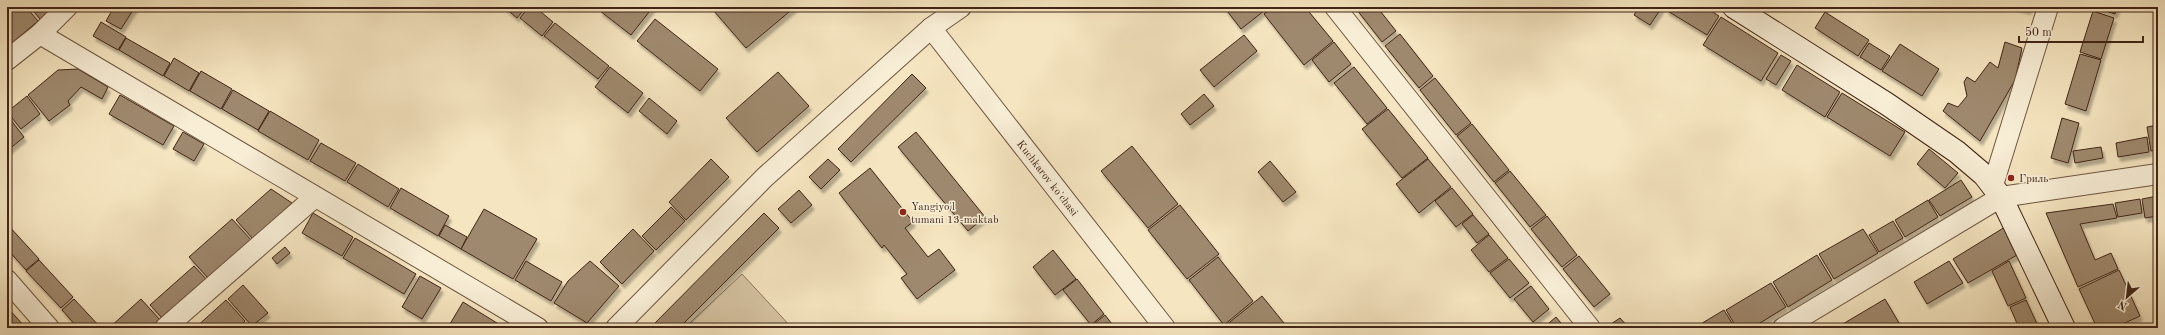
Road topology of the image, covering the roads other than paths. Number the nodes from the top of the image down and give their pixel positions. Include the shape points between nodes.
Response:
1 (67, 7) edge
2 (961, 7) edge
3 (1335, 7) edge
4 (1734, 7) edge
5 (2048, 7) edge
6 (931, 28) junction
7 (40, 34) junction
8 (7, 60) edge
9 (2158, 174) edge
10 (1997, 191) junction
11 (316, 197) junction
12 (7, 280) edge
13 (49, 328) edge
14 (165, 328) edge
15 (538, 328) edge
16 (616, 328) edge
17 (1165, 328) edge
18 (1590, 328) edge
19 (1783, 328) edge
20 (2064, 328) edge

1 - 7 street
2 - 6 street
3 - 18 street
4 - 10 main road via 1887,104 1957,152 1984,175
5 - 10 street
6 - 16 street via 766,177
6 - 17 street, Kuchkarov ko'chasi
7 - 8 street
7 - 11 street
9 - 10 street
10 - 19 street
10 - 20 main road
11 - 14 street
11 - 15 street
12 - 13 street

